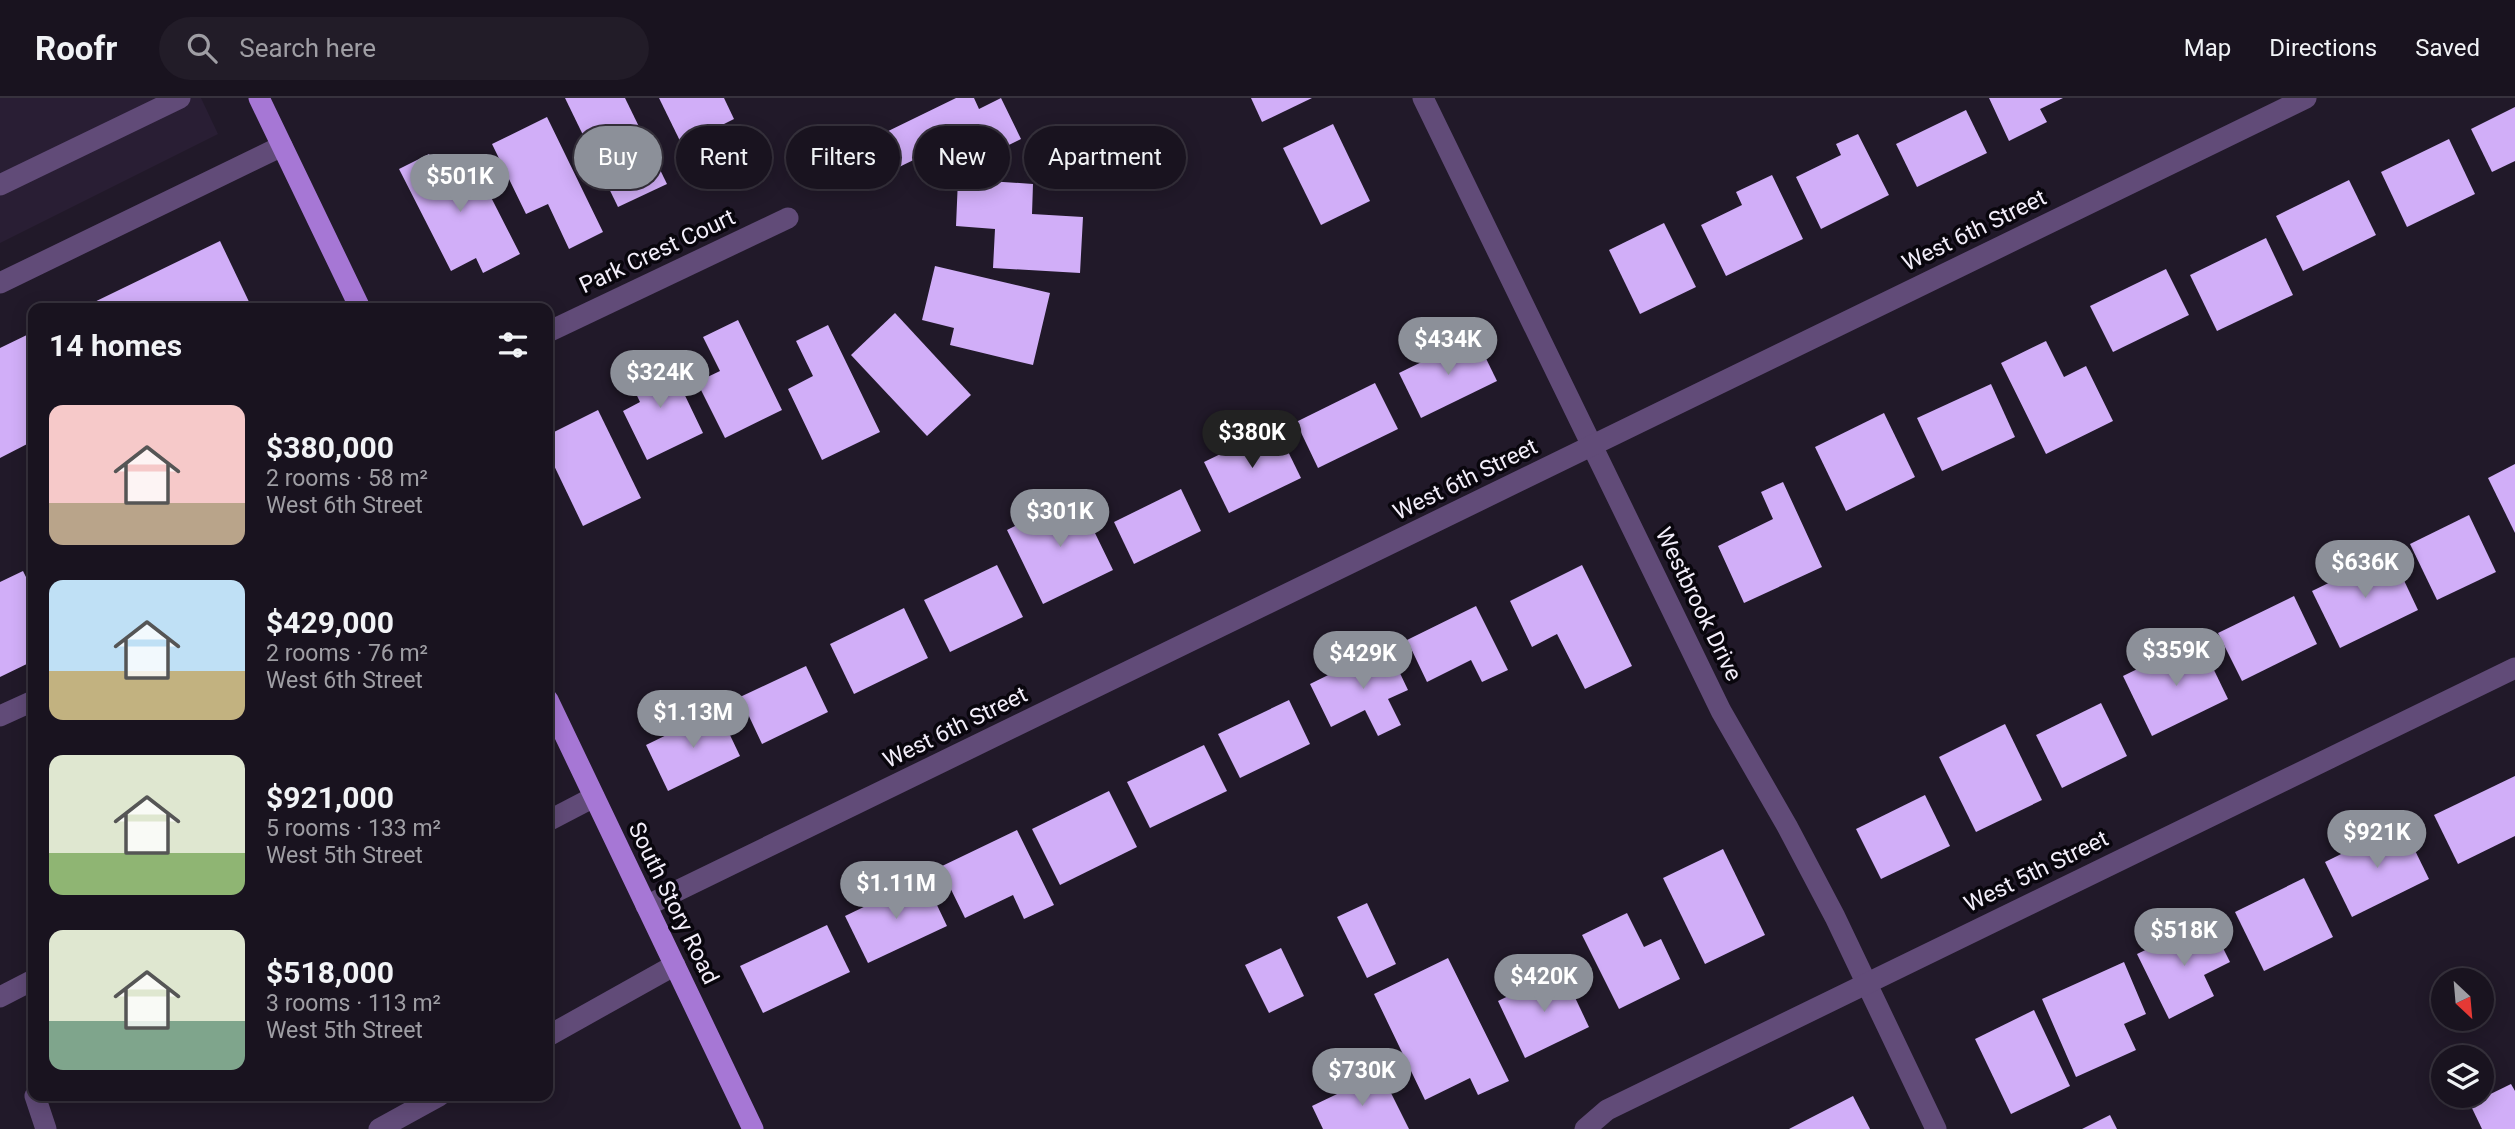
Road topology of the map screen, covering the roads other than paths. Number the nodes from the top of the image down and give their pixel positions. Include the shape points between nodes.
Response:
1 (180, 98) edge
2 (259, 98) edge
3 (1423, 98) edge
4 (2306, 98) edge
5 (282, 146) junction
6 (0, 185) edge
7 (788, 218) dead end
8 (0, 283) edge
9 (358, 303) edge
10 (553, 330) edge
11 (1593, 445) junction
12 (2515, 668) edge
13 (28, 703) edge
14 (0, 716) edge
15 (553, 726) edge
16 (594, 797) junction
17 (553, 818) edge
18 (646, 906) junction
19 (675, 965) junction
20 (28, 982) edge
21 (1866, 983) junction
22 (0, 996) edge
23 (553, 1033) edge
24 (37, 1101) edge
25 (430, 1101) edge
26 (46, 1129) edge
27 (379, 1129) edge
28 (753, 1129) edge
29 (1585, 1129) edge
30 (1936, 1129) edge

1 - 6 street
2 - 5 main road
3 - 11 street, Westbrook Drive
4 - 11 street, West 6th Street
5 - 8 street
5 - 9 main road
7 - 10 street, Park Crest Court
11 - 18 street, West 6th Street
11 - 21 street, Westbrook Drive via 1721,711 1787,826
12 - 21 street, West 5th Street
13 - 14 street
15 - 16 main road, South Story Road
16 - 17 street
16 - 18 main road, South Story Road
18 - 19 main road, South Story Road
19 - 23 street
19 - 28 main road, South Story Road
20 - 22 street
21 - 29 street, West 5th Street via 1607,1111
21 - 30 street, Westbrook Drive
24 - 26 street
25 - 27 street

